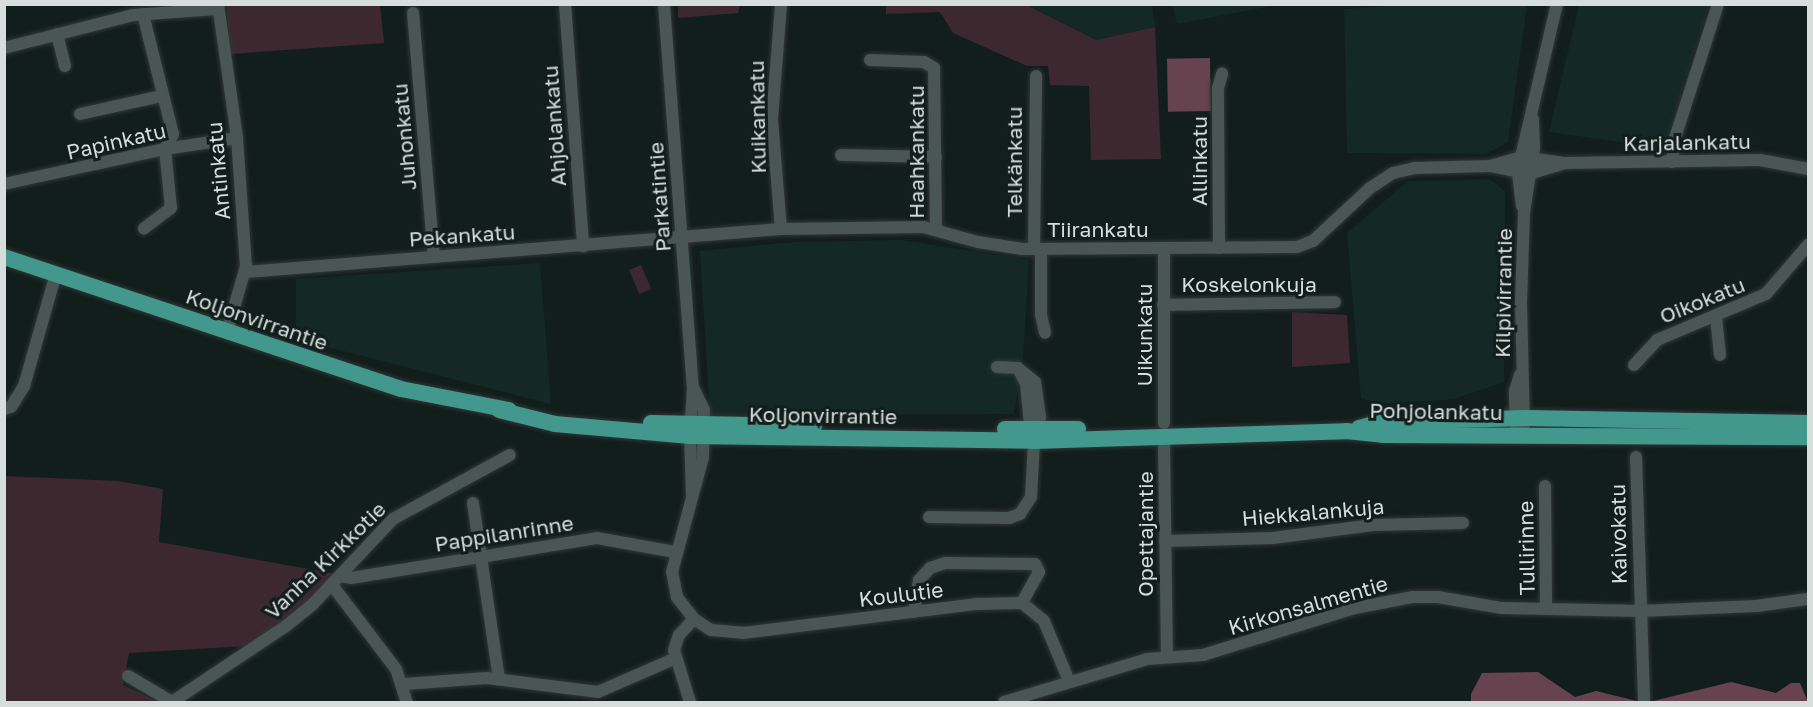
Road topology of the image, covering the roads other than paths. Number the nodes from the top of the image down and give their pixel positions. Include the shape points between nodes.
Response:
1 (565, 4) edge
2 (664, 4) edge
3 (781, 4) edge
4 (1557, 4) edge
5 (1719, 4) edge
6 (218, 7) edge
7 (413, 13) dead end
8 (143, 14) junction
9 (57, 34) junction
10 (4, 48) edge
11 (870, 60) dead end
12 (65, 66) dead end
13 (1222, 74) dead end
14 (1036, 76) dead end
15 (162, 96) junction
16 (80, 114) dead end
17 (237, 138) junction
18 (165, 149) junction
19 (841, 155) dead end
20 (936, 157) junction
21 (1527, 157) junction
22 (1672, 162) junction
23 (1565, 163) junction
24 (1490, 166) junction
25 (1809, 169) edge
26 (1524, 173) junction
27 (4, 184) edge
28 (144, 228) dead end
29 (781, 229) junction
30 (936, 229) junction
31 (682, 238) junction
32 (1809, 245) edge
33 (583, 246) junction
34 (1164, 248) junction
35 (1219, 248) junction
36 (1038, 249) junction
37 (4, 257) edge
38 (434, 257) junction
39 (246, 272) junction
40 (56, 274) junction
41 (1335, 302) dead end
42 (1163, 305) junction
43 (1716, 317) junction
44 (228, 332) junction
45 (1046, 333) dead end
46 (1720, 355) dead end
47 (1634, 366) dead end
48 (996, 368) dead end
49 (4, 410) edge
50 (1164, 423) dead end
51 (1809, 423) edge
52 (1520, 424) junction
53 (697, 430) junction
54 (1346, 431) joint
55 (1034, 433) junction
56 (1809, 437) edge
57 (1164, 443) dead end
58 (510, 455) dead end
59 (1636, 457) dead end
60 (1545, 486) dead end
61 (473, 503) dead end
62 (929, 517) dead end
63 (1463, 523) dead end
64 (1166, 541) junction
65 (675, 552) junction
66 (481, 557) junction
67 (336, 580) junction
68 (1809, 599) edge
69 (1022, 603) junction
70 (1546, 609) junction
71 (1640, 610) junction
72 (914, 612) junction
73 (694, 619) junction
74 (1161, 656) junction
75 (676, 658) junction
76 (128, 676) dead end
77 (500, 679) junction
78 (1069, 681) junction
79 (404, 684) junction
80 (1026, 698) edge
81 (172, 702) edge
82 (407, 702) edge
83 (690, 702) edge
84 (1004, 702) edge
85 (1644, 702) edge

1 - 33 street, Ahjolankatu
2 - 31 street, Parkatintie
3 - 29 street, Kuikankatu via 772,119
4 - 21 street, Kilpivirrantie
5 - 22 street via 1675,138
6 - 8 street
6 - 17 street, Antinkatu
7 - 38 street, Juhonkatu
8 - 9 street
8 - 15 street
9 - 10 street
9 - 12 street
11 - 20 street, Haahkankatu via 924,62 934,68
13 - 35 street, Allinkatu via 1218,88
14 - 36 street, Telkänkatu
15 - 16 street
15 - 18 street via 173,134
17 - 18 street, Papinkatu
17 - 39 street, Antinkatu
18 - 27 street, Papinkatu
18 - 28 street via 171,208
19 - 20 street
20 - 30 street, Haahkankatu
21 - 23 street, Karjalankatu
21 - 24 street, Tiirankatu
21 - 26 street, Kilpivirrantie
22 - 23 street, Karjalankatu
22 - 25 street, Karjalankatu via 1760,160
23 - 26 street, Karjalankatu
24 - 26 street, Tiirankatu
24 - 35 street, Tiirankatu via 1414,168 1393,173 1377,182 1322,235 1305,245
26 - 52 street, Kilpivirrantie
29 - 30 street, Tiirankatu
29 - 31 street, Tiirankatu
30 - 36 street, Tiirankatu via 978,242
31 - 33 street, Pekankatu
31 - 53 street, Parkatintie via 693,387 702,401
32 - 43 street, Oikokatu via 1766,294
33 - 38 street, Pekankatu
34 - 35 street, Tiirankatu
34 - 36 street, Tiirankatu
34 - 42 street, Uikunkatu
36 - 45 street, Telkänkatu via 1041,315
37 - 40 main road, Koljonvirrantie
38 - 39 street, Pekankatu
39 - 44 street, Antinkatu
40 - 44 main road, Koljonvirrantie
40 - 49 street via 24,386 11,407
41 - 42 street, Koskelonkuja
42 - 50 street, Uikunkatu
43 - 46 street
43 - 47 street, Oikokatu via 1657,340
44 - 53 main road, Koljonvirrantie via 401,389 555,424
48 - 55 street via 1018,368 1035,382
51 - 52 main road, Pohjolankatu
52 - 54 main road, Pohjolankatu via 1383,435
52 - 56 main road, Pohjolankatu
53 - 55 main road, Koljonvirrantie
53 - 65 street, Parkatintie via 692,497
54 - 55 main road, Koljonvirrantie
55 - 62 street via 1031,497 1020,514 1009,518
57 - 64 street, Opettajantie
58 - 67 street, Vanha Kirkkotie via 393,519
59 - 71 street, Kaivokatu
60 - 70 street, Tullirinne
61 - 66 street
63 - 64 street, Hiekkalankuja via 1373,525 1273,538
64 - 74 street, Opettajantie
65 - 66 street, Pappilanrinne via 597,538
65 - 73 street, Parkatintie via 674,588
66 - 67 street, Pappilanrinne
66 - 77 street
67 - 79 street
67 - 81 street, Vanha Kirkkotie via 286,626
68 - 71 street, Kirkonsalmentie via 1756,606
69 - 72 street, Koulutie
69 - 72 street via 1039,572 1035,564 945,563 930,568 919,580
69 - 78 street via 1044,621
70 - 71 street, Kirkonsalmentie
70 - 74 street, Kirkonsalmentie via 1490,608 1438,597 1412,597 1355,608 1203,655
71 - 85 street, Kaivokatu
72 - 73 street, Koulutie via 743,633 711,630
73 - 75 street via 675,643
74 - 78 street, Kirkonsalmentie
75 - 77 street via 598,692
75 - 83 street
76 - 81 street
77 - 79 street
78 - 80 street, Kirkonsalmentie
79 - 82 street
80 - 84 street, Kirkonsalmentie

